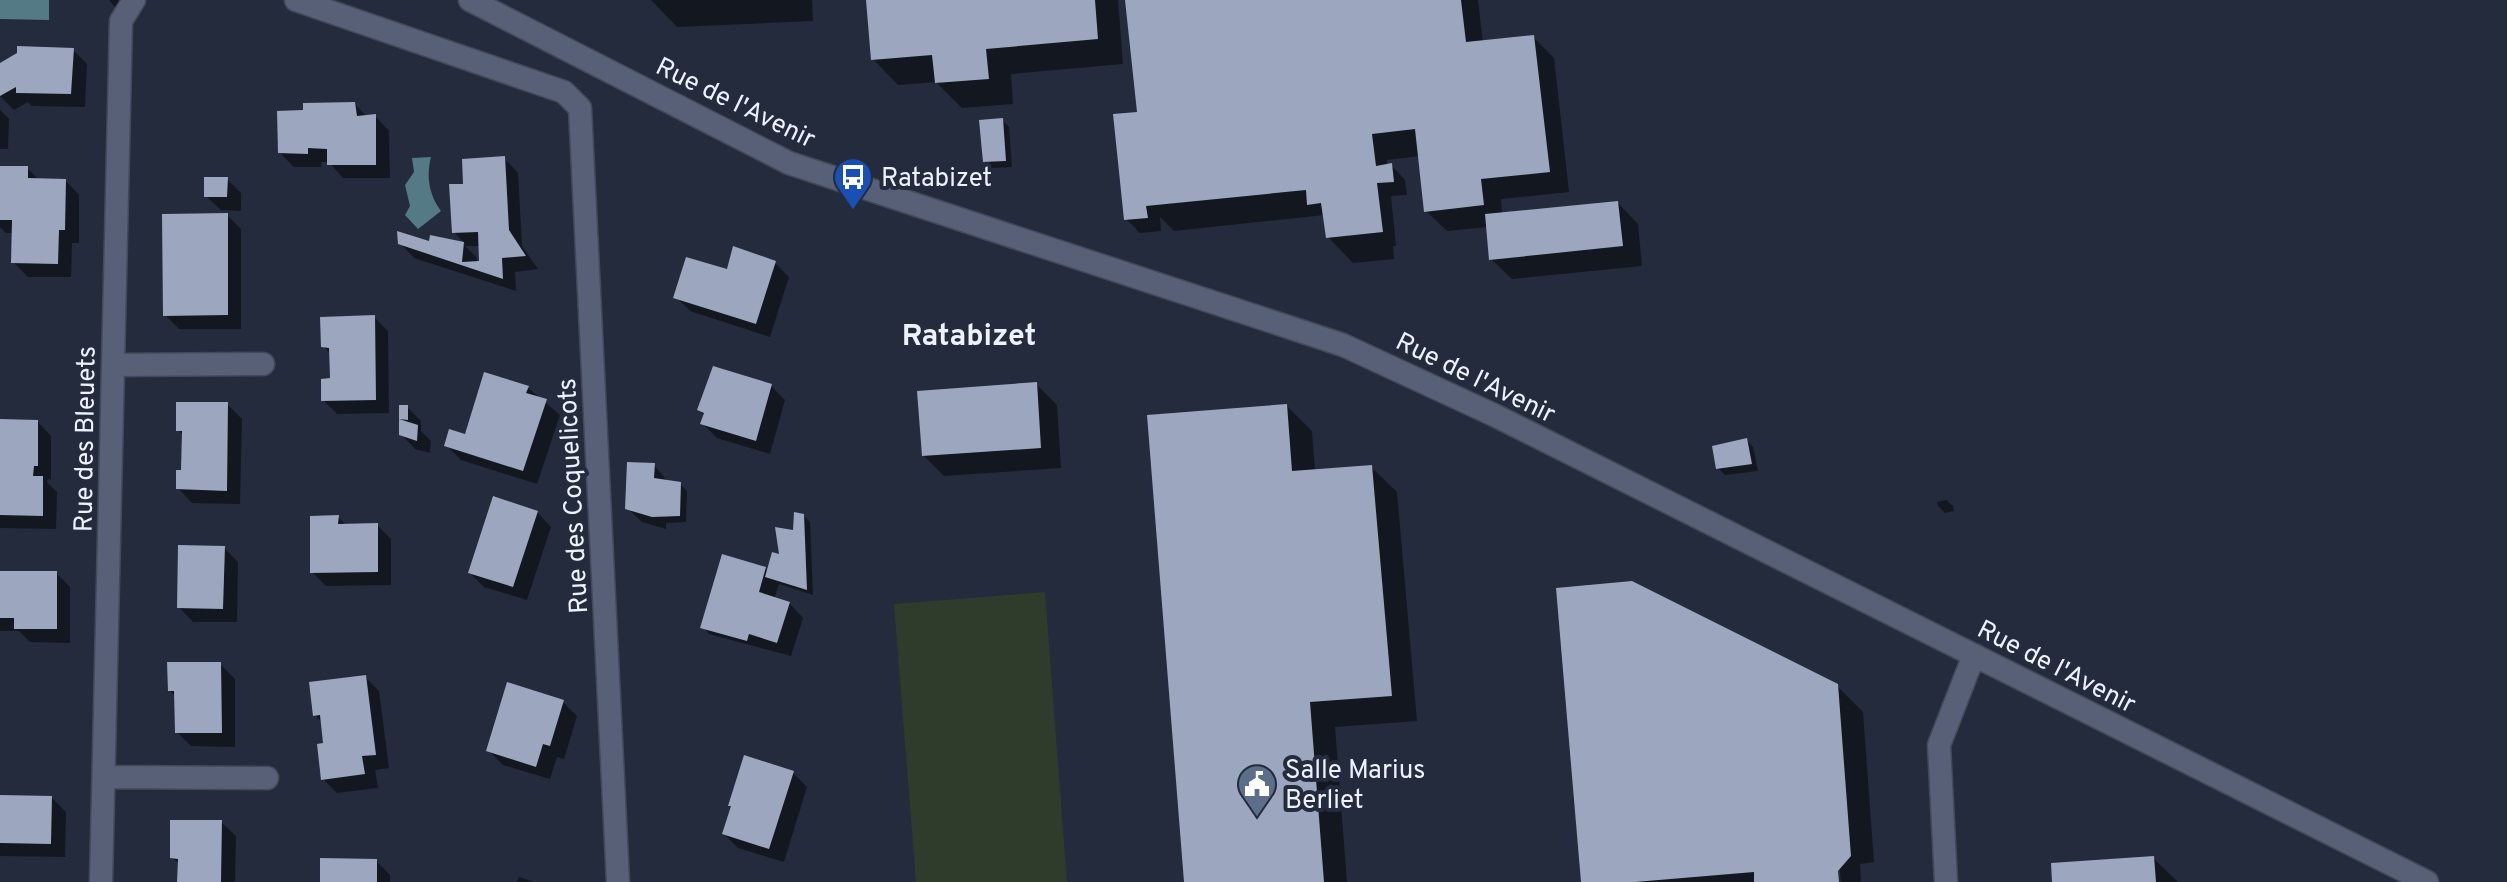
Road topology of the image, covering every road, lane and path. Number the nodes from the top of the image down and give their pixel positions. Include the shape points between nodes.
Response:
1 (134, 0) edge
2 (296, 0) edge
3 (470, 0) edge
4 (263, 364) dead end
5 (114, 365) junction
6 (1974, 655) junction
7 (104, 777) junction
8 (267, 778) dead end
9 (101, 882) edge
10 (618, 882) edge
11 (1946, 882) edge
12 (2427, 882) edge

1 - 5 street, Rue des Bleuets via 121,21
2 - 10 street, Rue des Coquelicots via 564,92 580,108
3 - 6 street, Rue de l'Avenir via 789,163 1343,345
4 - 5 street
5 - 7 street, Rue des Bleuets
6 - 11 street via 1939,745
6 - 12 street, Rue de l'Avenir
7 - 8 street
7 - 9 street, Rue des Bleuets

